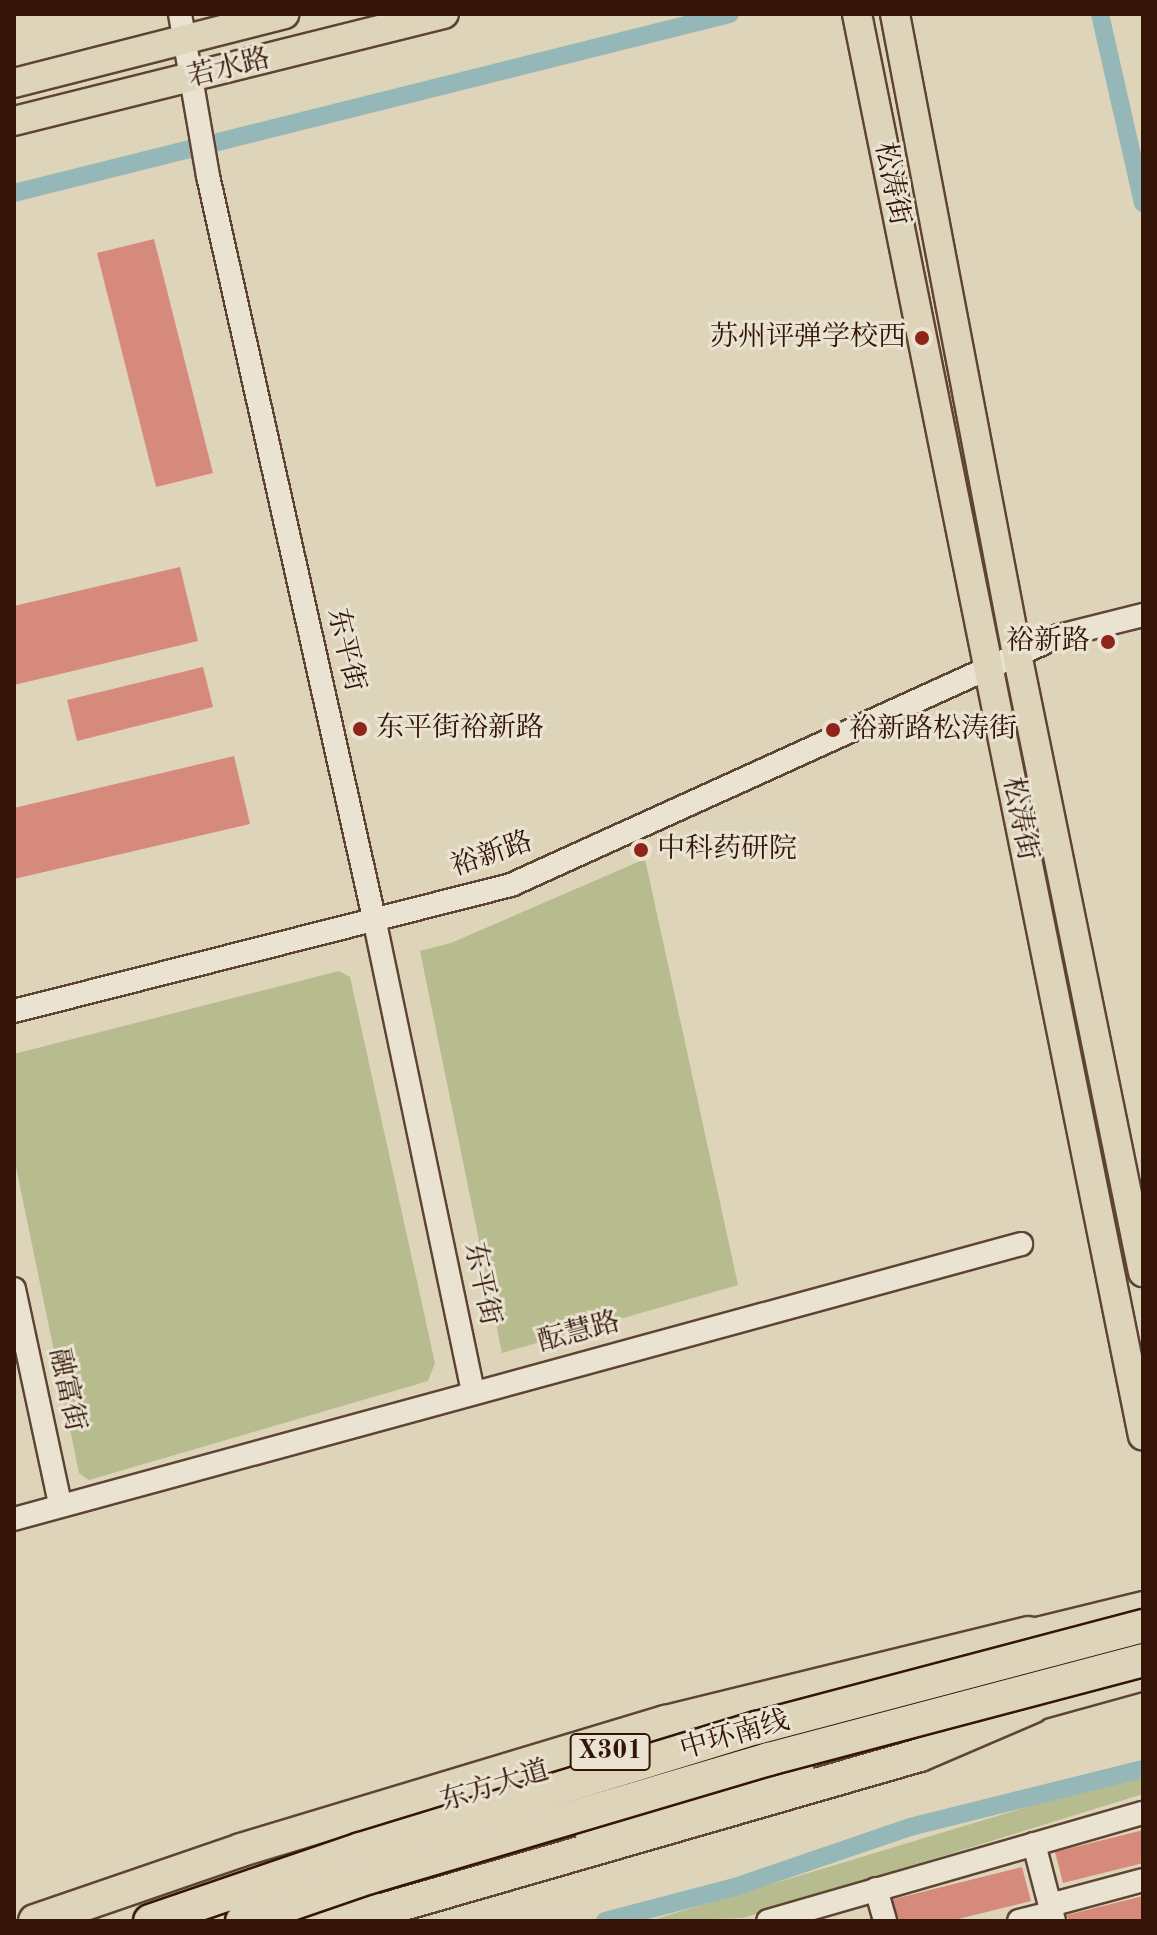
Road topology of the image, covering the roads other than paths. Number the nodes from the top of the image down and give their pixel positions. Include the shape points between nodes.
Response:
1 (284, 14) edge
2 (444, 14) edge
3 (857, 14) edge
4 (895, 14) edge
5 (183, 26) edge
6 (188, 80) junction
7 (14, 83) edge
8 (14, 121) edge
9 (1143, 615) edge
10 (1017, 654) junction
11 (989, 668) junction
12 (374, 918) junction
13 (14, 1011) edge
14 (1021, 1244) dead end
15 (1143, 1272) edge
16 (14, 1289) edge
17 (473, 1393) junction
18 (1143, 1436) edge
19 (60, 1504) junction
20 (14, 1519) edge
21 (1143, 1606) edge
22 (1143, 1626) edge
23 (1028, 1633) junction
24 (1143, 1660) edge
25 (1143, 1676) edge
26 (1032, 1707) junction
27 (1143, 1813) edge
28 (1034, 1844) junction
29 (231, 1870) junction
30 (1143, 1880) edge
31 (876, 1889) junction
32 (1052, 1913) edge
33 (35, 1921) edge
34 (84, 1921) edge
35 (150, 1921) edge
36 (242, 1921) edge
37 (306, 1921) edge
38 (344, 1921) edge
39 (768, 1921) edge
40 (885, 1921) edge
41 (1019, 1921) edge

1 - 5 main road, 若水路
2 - 6 main road, 若水路
3 - 11 main road, 松涛街
4 - 10 main road, 松涛街
5 - 6 street, 东平街
5 - 7 main road, 若水路
6 - 8 main road, 若水路
6 - 12 street, 东平街
9 - 10 street, 裕新路 via 1059,636
10 - 11 street, 裕新路
10 - 15 main road, 松涛街
11 - 12 street, 裕新路 via 511,885
11 - 18 main road, 松涛街
12 - 13 street, 裕新路
12 - 17 street, 东平街
14 - 17 street, 酝慧路
16 - 19 street, 融富街
17 - 19 street, 酝慧路
19 - 20 street, 酝慧路
21 - 23 main road, 东方大道 / X301
22 - 35 highway, 中环南线, bridge via 757,1728 360,1849
23 - 29 main road, 东方大道 / X301 via 596,1756
23 - 33 highway via 666,1722 241,1850
24 - 36 highway, 中环南线, bridge via 769,1759 370,1877
25 - 26 main road, X301
26 - 37 main road, X301
26 - 38 highway via 920,1755
27 - 28 street
28 - 31 street
28 - 32 street
29 - 34 main road, 东方大道 / X301
29 - 36 street
30 - 32 street
31 - 39 street
31 - 40 street
32 - 41 street

